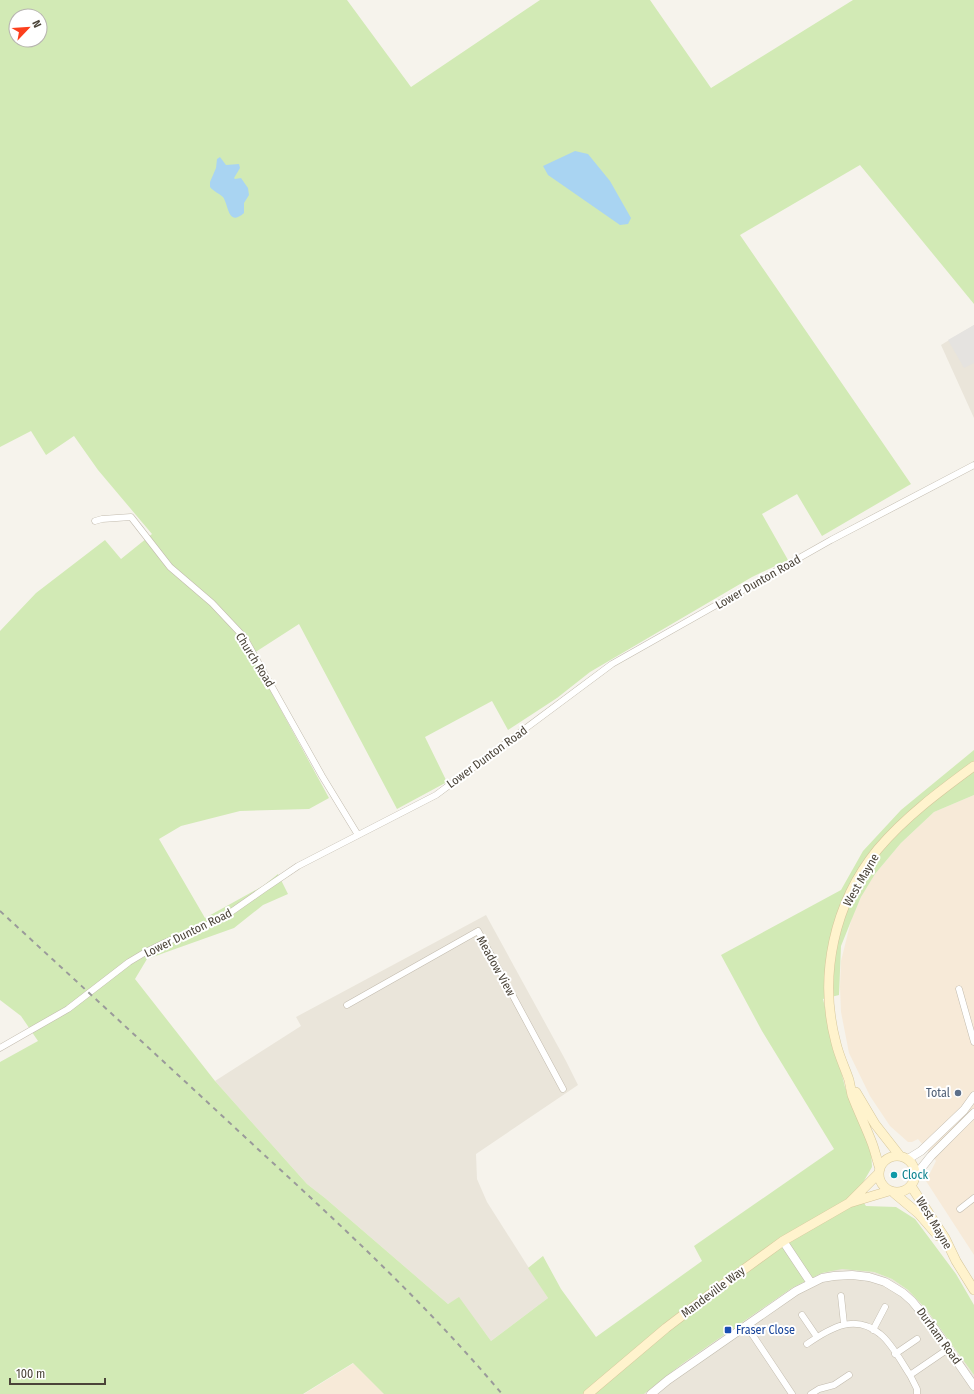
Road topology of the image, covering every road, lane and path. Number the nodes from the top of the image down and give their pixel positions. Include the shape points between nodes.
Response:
1 (974, 465) edge
2 (95, 521) dead end
3 (974, 766) edge
4 (358, 835) junction
5 (959, 989) dead end
6 (347, 1005) dead end
7 (974, 1042) edge
8 (0, 1048) edge
9 (849, 1081) junction
10 (563, 1089) dead end
11 (974, 1096) edge
12 (974, 1114) edge
13 (904, 1158) junction
14 (879, 1171) junction
15 (915, 1176) junction
16 (912, 1186) junction
17 (892, 1192) junction
18 (974, 1198) edge
19 (849, 1203) junction
20 (960, 1208) dead end
21 (783, 1241) junction
22 (956, 1261) junction
23 (811, 1283) junction
24 (974, 1290) edge
25 (841, 1296) dead end
26 (885, 1306) dead end
27 (802, 1315) dead end
28 (844, 1324) junction
29 (746, 1325) junction
30 (873, 1330) junction
31 (817, 1337) junction
32 (917, 1339) dead end
33 (807, 1344) dead end
34 (948, 1349) junction
35 (895, 1354) junction
36 (910, 1374) junction
37 (848, 1375) dead end
38 (974, 1386) edge
39 (654, 1393) edge
40 (588, 1394) edge
41 (792, 1394) edge
42 (811, 1394) edge
43 (917, 1394) edge

1 - 4 street, Lower Dunton Road via 831,540 612,664 436,795
2 - 4 street, Church Road via 131,517 170,567 212,603 244,637
3 - 9 main road, West Mayne via 926,803 878,849 860,876 838,922 830,964 828,997 836,1044
4 - 8 street, Lower Dunton Road via 285,874 224,917 144,953 68,1009
5 - 7 street
6 - 10 street, Meadow View via 478,931
9 - 13 main road, West Mayne via 888,1143
9 - 14 main road, West Mayne
11 - 13 street via 964,1110 921,1151
12 - 15 street via 931,1156
13 - 14 main road via 886,1160
13 - 15 main road via 912,1164
14 - 17 main road via 881,1183
14 - 19 main road, Mandeville Way
15 - 16 main road
16 - 17 main road via 904,1192
16 - 22 main road, West Mayne via 945,1238
17 - 19 main road, Mandeville Way
17 - 22 main road, West Mayne via 919,1214
18 - 20 street
19 - 21 main road, Mandeville Way
21 - 23 street
21 - 40 main road, Mandeville Way via 666,1328
22 - 24 main road, West Mayne
23 - 29 street, Durham Road
23 - 34 street, Durham Road via 822,1278 843,1275 869,1277 885,1282 912,1301
25 - 28 street
26 - 30 street
27 - 31 street
28 - 30 street via 857,1323
28 - 31 street
29 - 39 street, Durham Road via 668,1380
29 - 41 street
30 - 35 street via 886,1340
31 - 33 street
32 - 35 street
34 - 36 street
34 - 38 street, Durham Road
35 - 36 street
36 - 43 street
37 - 42 street via 834,1385

